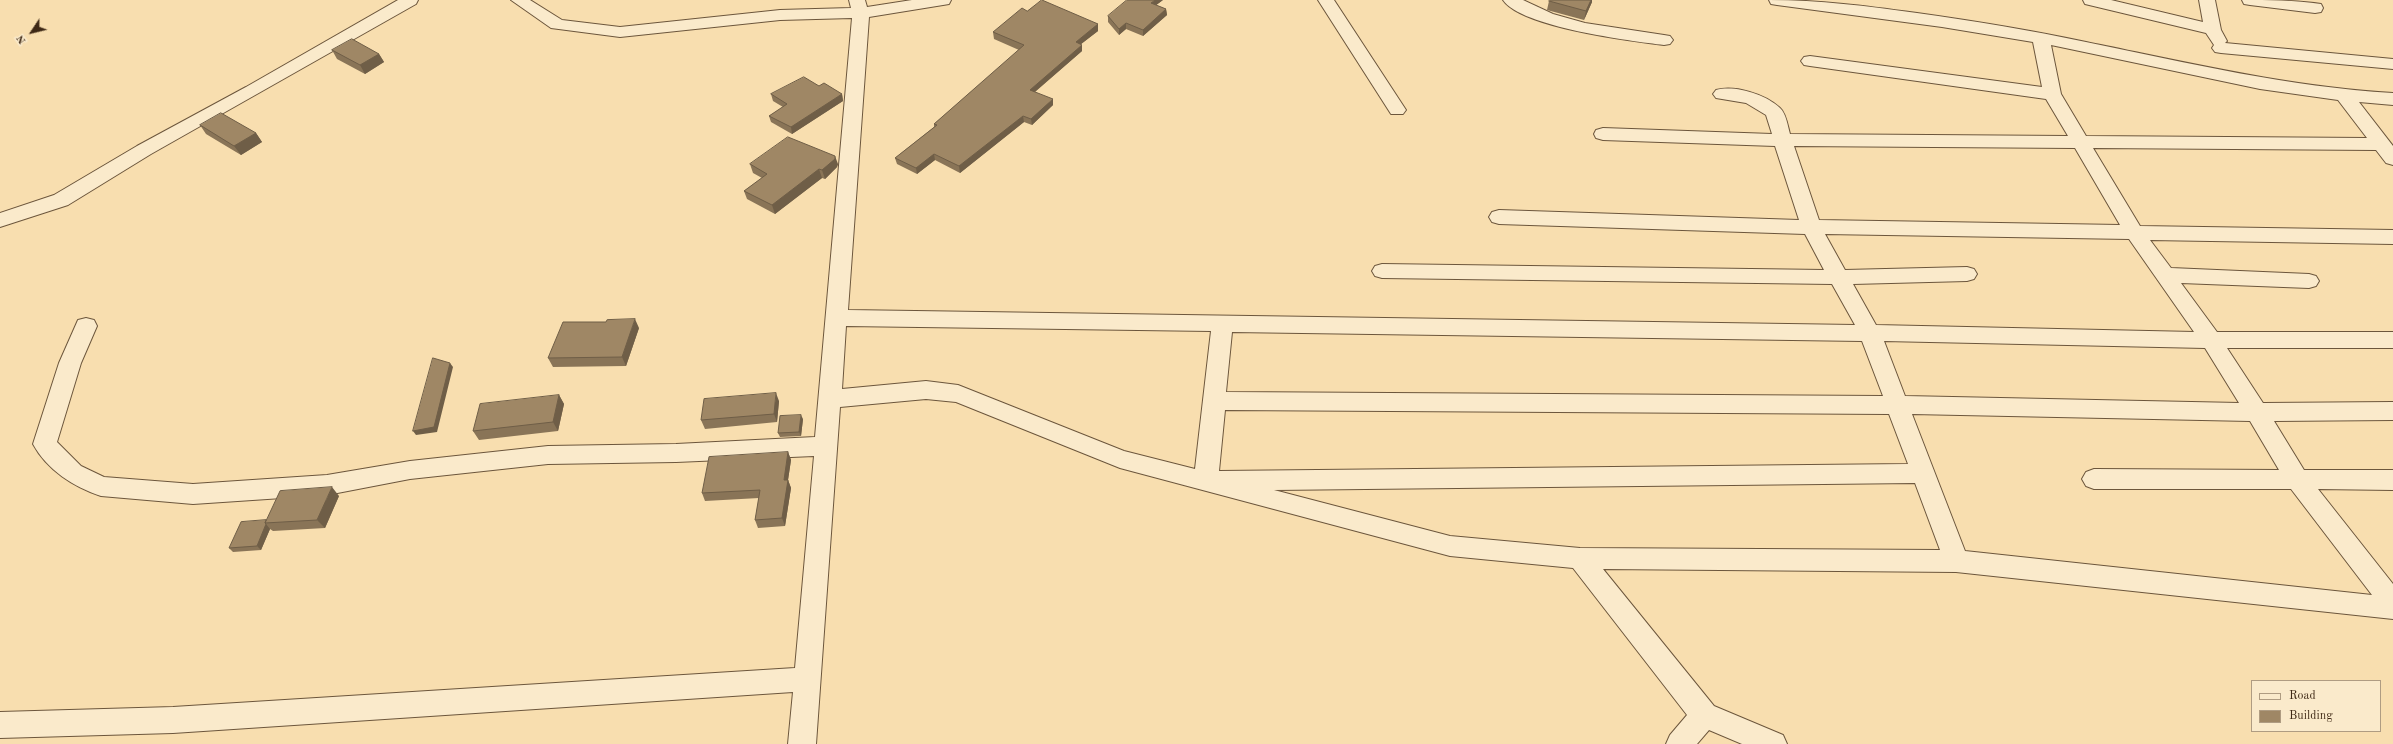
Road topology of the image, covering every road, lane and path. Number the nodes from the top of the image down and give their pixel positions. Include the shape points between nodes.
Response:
1 (410, 0) edge
2 (519, 0) edge
3 (943, 0) edge
4 (1326, 0) edge
5 (1511, 0) edge
6 (1777, 0) edge
7 (2091, 0) edge
8 (2207, 0) edge
9 (2250, 0) edge
10 (1809, 2) edge
11 (859, 6) edge
12 (2315, 8) dead end
13 (2213, 30) junction
14 (2041, 38) junction
15 (1664, 40) dead end
16 (2221, 48) junction
17 (1810, 61) dead end
18 (2393, 64) edge
19 (2236, 80) junction
20 (1722, 94) dead end
21 (2052, 94) junction
22 (2345, 97) junction
23 (2393, 99) edge
24 (1397, 110) dead end
25 (1603, 134) dead end
26 (1783, 140) junction
27 (2081, 144) junction
28 (2382, 144) junction
29 (2393, 159) edge
30 (1499, 217) dead end
31 (0, 220) edge
32 (1812, 227) junction
33 (2134, 232) junction
34 (2393, 237) edge
35 (1382, 271) dead end
36 (1967, 274) dead end
37 (2165, 275) junction
38 (1839, 277) junction
39 (2309, 281) dead end
40 (837, 318) junction
41 (1222, 324) junction
42 (86, 326) dead end
43 (1870, 333) junction
44 (2211, 340) junction
45 (2393, 340) edge
46 (830, 399) junction
47 (1214, 401) junction
48 (1897, 405) junction
49 (2393, 411) edge
50 (2257, 412) junction
51 (826, 446) junction
52 (1923, 473) junction
53 (2094, 479) dead end
54 (2393, 480) edge
55 (1206, 481) junction
56 (2298, 481) junction
57 (1580, 558) junction
58 (1956, 561) junction
59 (2393, 603) edge
60 (2393, 608) edge
61 (807, 680) junction
62 (1704, 715) junction
63 (0, 725) edge
64 (802, 744) edge
65 (1680, 744) edge
66 (1773, 744) edge

1 - 31 street via 144,150 61,200
2 - 11 street via 557,24 620,32
3 - 11 street
4 - 24 street
5 - 15 street via 1529,11 1589,30
6 - 10 street
7 - 13 street
8 - 13 street
9 - 12 street
10 - 14 street
11 - 40 street
13 - 16 street
14 - 19 street
14 - 21 street
16 - 18 street
16 - 19 street
17 - 21 street
19 - 22 street
20 - 26 street via 1751,98 1766,105 1774,112
21 - 27 street
22 - 23 street
22 - 28 street
25 - 26 street
26 - 27 street
26 - 32 street
27 - 28 street
27 - 33 street
28 - 29 street
30 - 32 street
32 - 33 street
32 - 38 street
33 - 34 street
33 - 37 street
35 - 38 street
36 - 38 street
37 - 39 street
37 - 44 street
38 - 43 street
40 - 41 street
40 - 46 street
41 - 43 street
41 - 47 street
42 - 51 street via 70,363 45,444 73,473 100,486 194,494 327,484 410,470 548,455
43 - 44 street
43 - 48 street
44 - 45 street
44 - 50 street
46 - 51 street
46 - 55 street via 926,390 958,394 1120,459
47 - 48 street
47 - 55 street
48 - 50 street
48 - 52 street
49 - 50 street
50 - 56 street
51 - 61 street
52 - 55 street
52 - 58 street
53 - 56 street
54 - 56 street
55 - 57 street via 1450,546
56 - 59 street
57 - 58 street
57 - 62 street
58 - 60 street
61 - 63 street via 173,720
61 - 64 street
62 - 65 street
62 - 66 street

